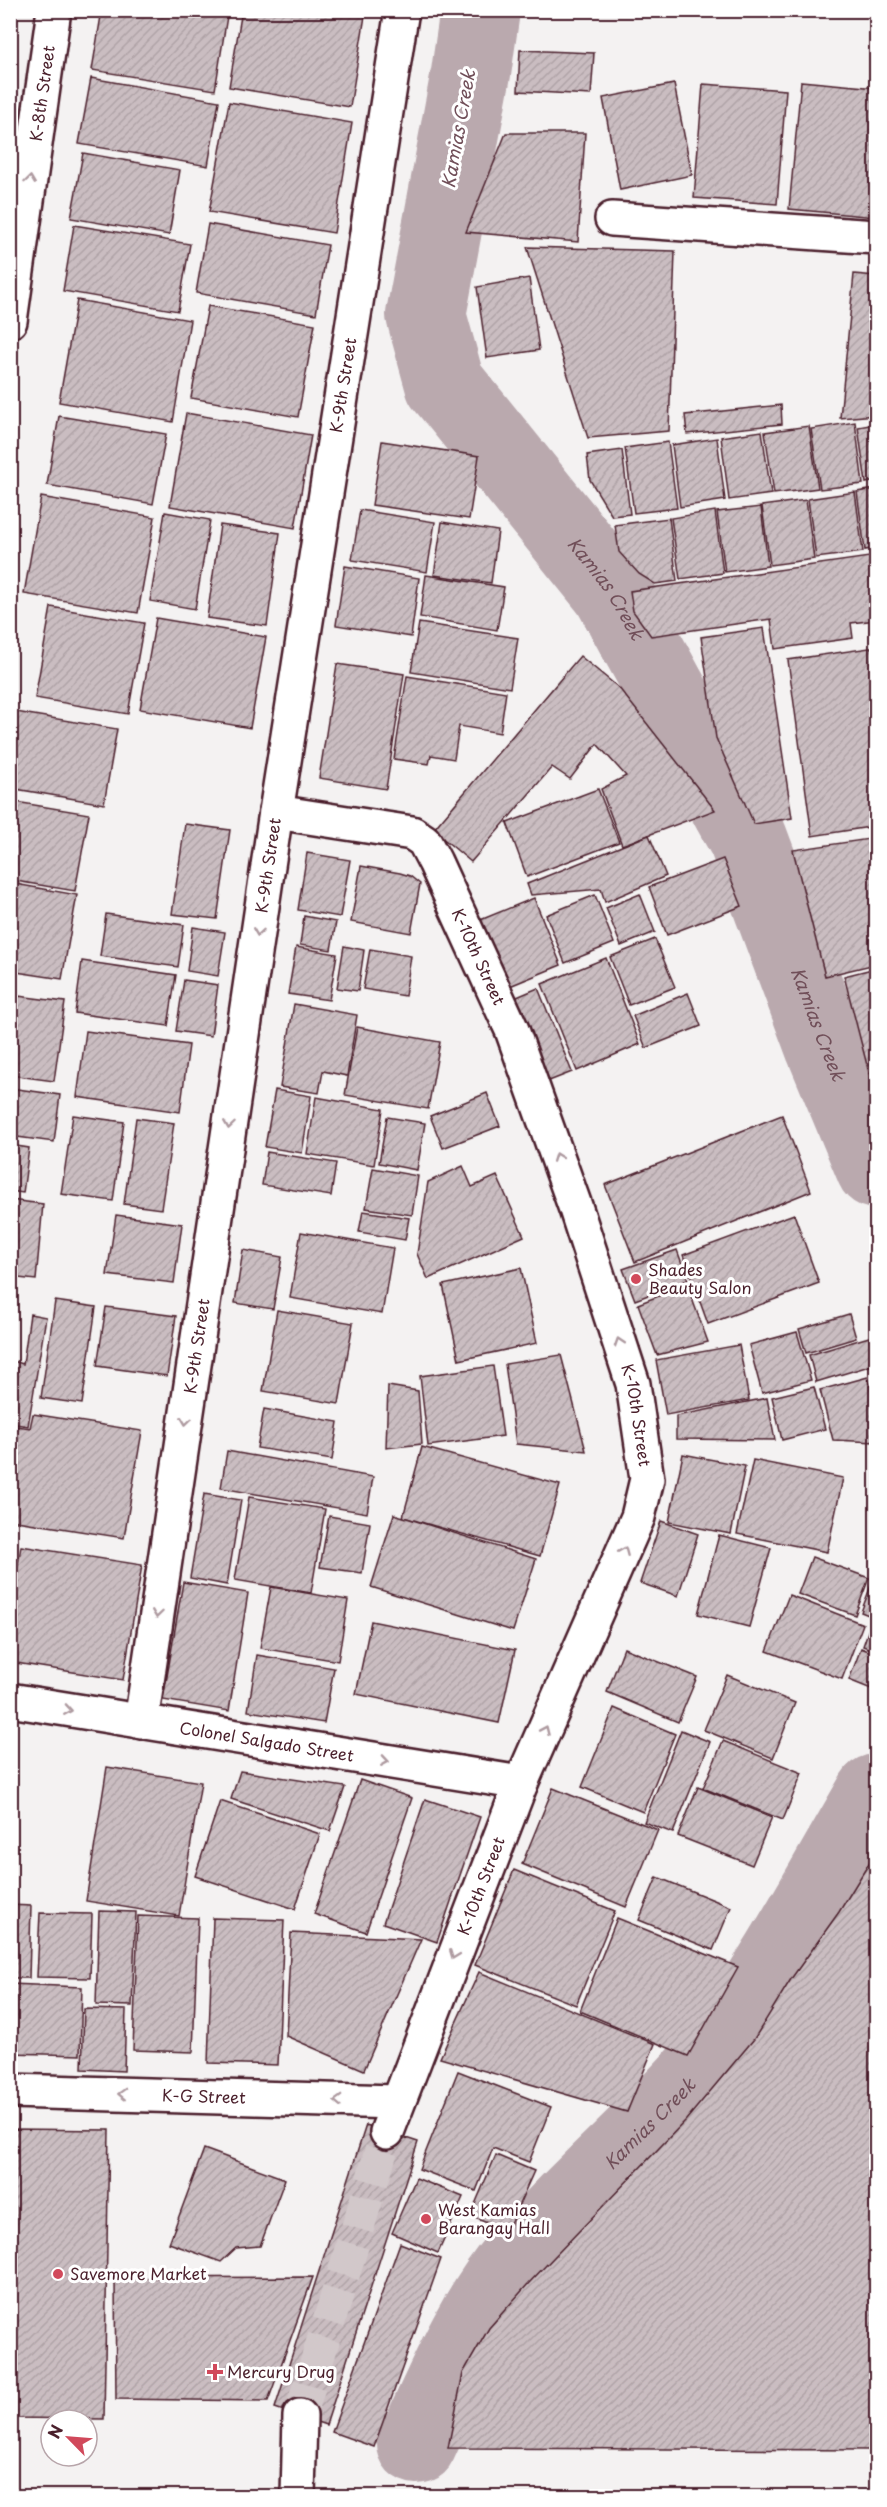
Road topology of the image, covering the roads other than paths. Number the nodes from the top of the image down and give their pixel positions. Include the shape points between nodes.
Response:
1 (54, 10) edge
2 (402, 10) edge
3 (612, 219) dead end
4 (876, 237) edge
5 (10, 321) edge
6 (276, 812) junction
7 (10, 1700) edge
8 (141, 1722) junction
9 (521, 1783) junction
10 (10, 2091) edge
11 (391, 2117) joint
12 (300, 2416) tunnel mouth
13 (298, 2496) edge

5 -> 1 street, K-8th Street
2 - 6 street, K-9th Street
3 - 4 street
6 -> 8 street, K-9th Street
9 -> 6 street, K-10th Street via 638,1517 647,1479 633,1384 512,1030 423,841 412,833 397,830
7 -> 8 street, Colonel Salgado Street
8 -> 9 street, Colonel Salgado Street
9 -> 11 street, K-10th Street
11 -> 10 street, K-G Street
12 - 13 street

